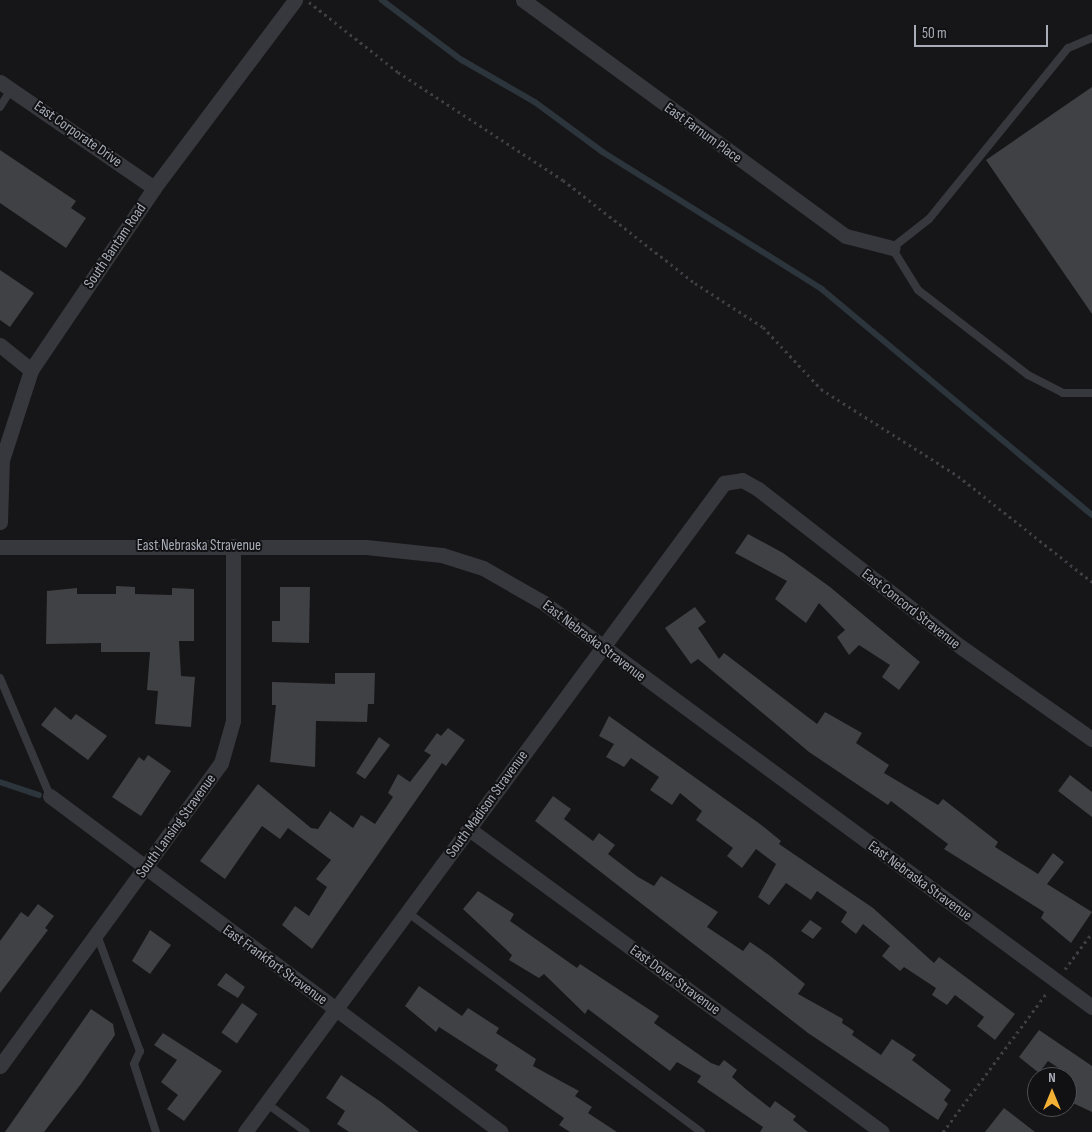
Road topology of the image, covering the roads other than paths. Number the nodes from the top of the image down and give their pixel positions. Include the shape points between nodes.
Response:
1 (295, 0) edge
2 (523, 0) edge
3 (1092, 38) edge
4 (6, 85) edge
5 (0, 107) edge
6 (154, 188) junction
7 (892, 248) junction
8 (0, 345) edge
9 (31, 370) junction
10 (1092, 392) edge
11 (732, 480) joint
12 (0, 522) edge
13 (234, 546) junction
14 (0, 547) edge
15 (602, 647) junction
16 (0, 678) edge
17 (1092, 739) edge
18 (50, 796) joint
19 (469, 828) junction
20 (145, 870) junction
21 (407, 912) junction
22 (96, 935) junction
23 (1092, 1007) edge
24 (335, 1009) junction
25 (0, 1066) edge
26 (266, 1103) junction
27 (156, 1132) edge
28 (245, 1132) edge
29 (306, 1132) edge
30 (501, 1132) edge
31 (701, 1132) edge
32 (882, 1132) edge

1 - 6 street, South Bantam Road
2 - 7 street, East Farnum Place via 846,236
3 - 7 lane via 1068,48 929,219
4 - 5 lane
4 - 6 street, East Corporate Drive
6 - 9 street, South Bantam Road
7 - 10 lane via 918,290 1028,374 1063,393
8 - 9 street
9 - 12 street, South Bantam Road via 2,460
11 - 15 street, South Madison Stravenue via 713,494
11 - 17 street, East Concord Stravenue via 758,489 961,647
13 - 14 street, East Nebraska Stravenue
13 - 15 street, East Nebraska Stravenue via 366,547 463,561 524,590
13 - 20 street, South Lansing Stravenue via 233,721 221,763
15 - 19 street, South Madison Stravenue
15 - 23 street, East Nebraska Stravenue
16 - 18 lane
18 - 20 street, East Frankfort Stravenue
19 - 21 street, South Madison Stravenue
19 - 32 street, East Dover Stravenue
20 - 22 street, South Lansing Stravenue
20 - 24 street, East Frankfort Stravenue
21 - 24 street, South Madison Stravenue
21 - 31 lane
22 - 25 street, South Lansing Stravenue
22 - 27 lane via 140,1051 134,1064
24 - 26 street, South Madison Stravenue
24 - 30 street, East Frankfort Stravenue
26 - 28 street, South Madison Stravenue
26 - 29 lane

